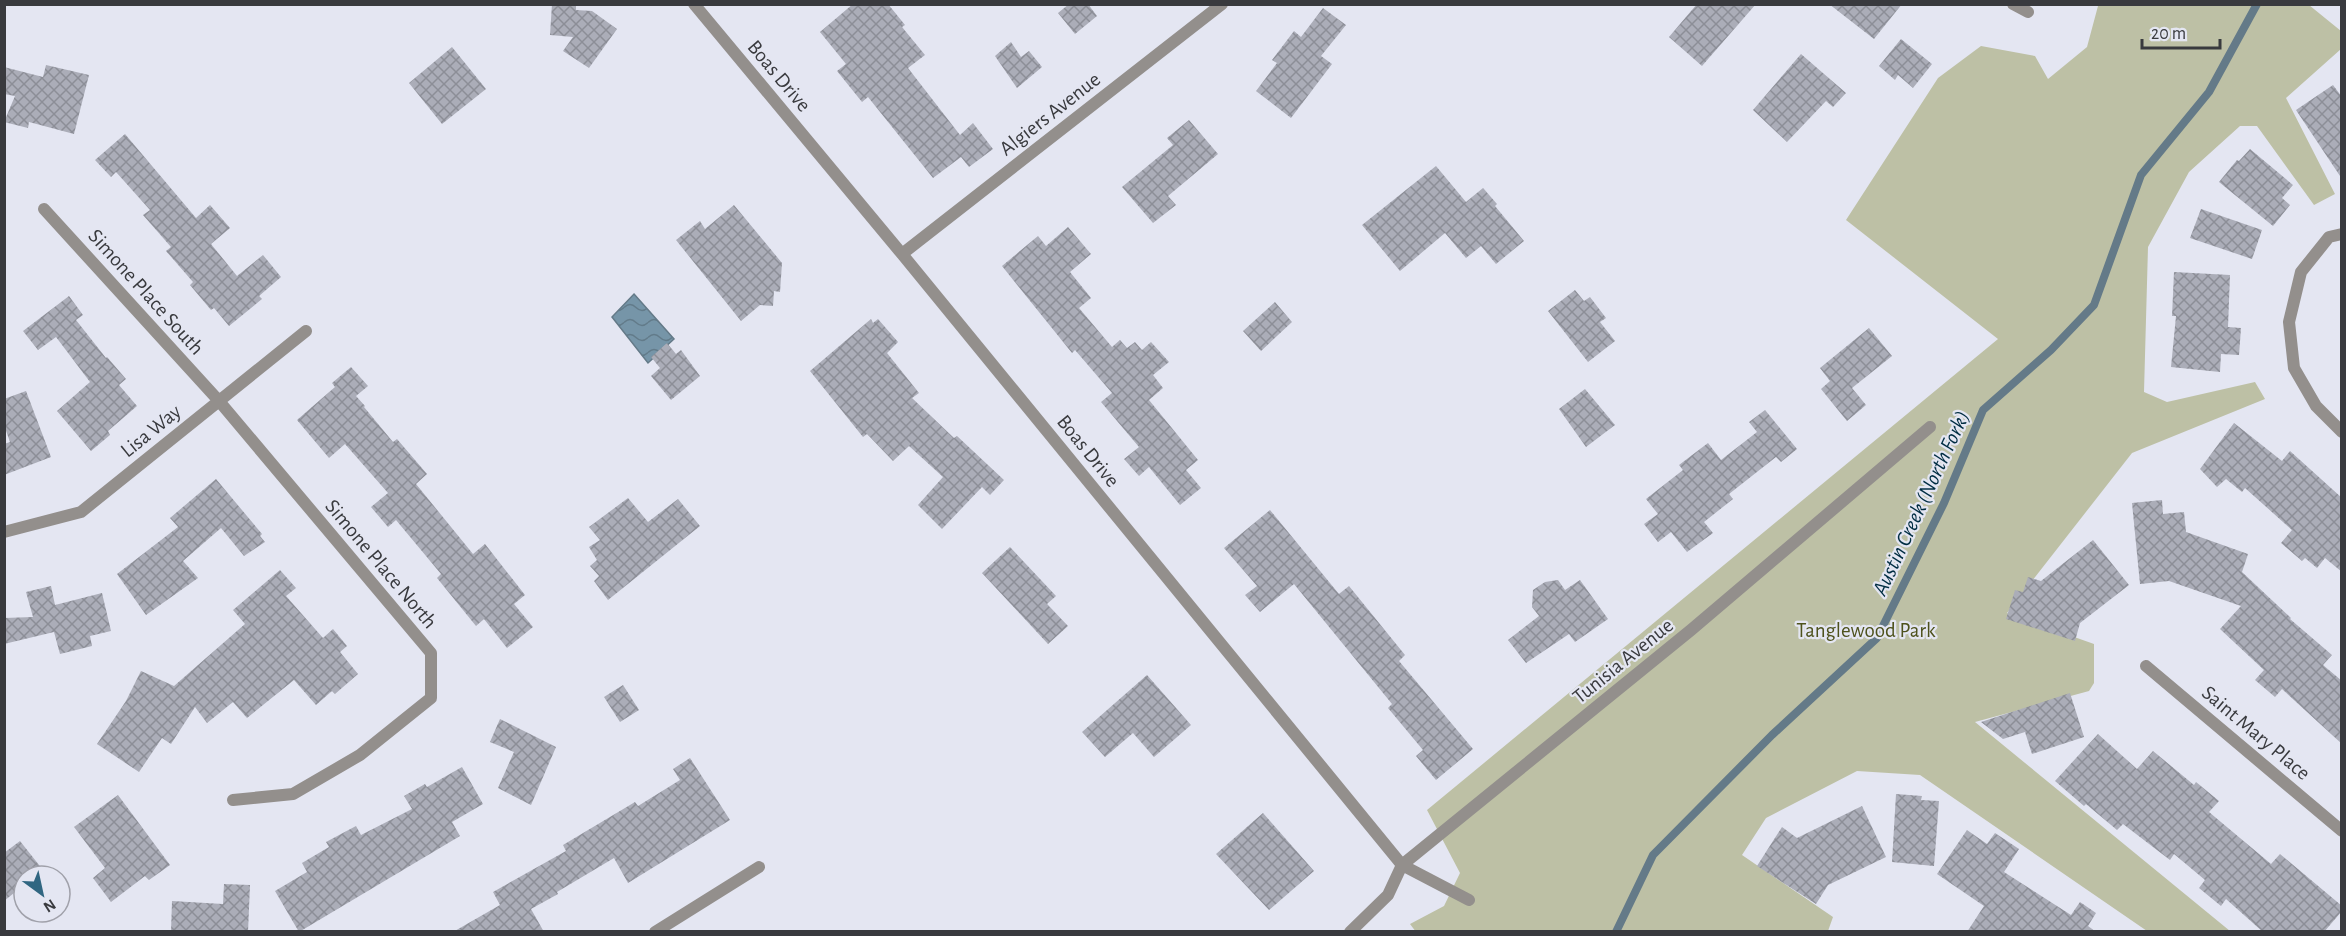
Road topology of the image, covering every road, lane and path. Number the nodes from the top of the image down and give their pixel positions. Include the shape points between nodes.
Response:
1 (694, 4) edge
2 (1222, 4) edge
3 (2013, 4) edge
4 (2028, 12) dead end
5 (44, 208) dead end
6 (2342, 234) edge
7 (902, 254) junction
8 (306, 331) dead end
9 (219, 401) junction
10 (1930, 427) dead end
11 (2342, 432) edge
12 (4, 532) edge
13 (2146, 666) dead end
14 (234, 800) dead end
15 (2342, 831) edge
16 (1402, 865) junction
17 (759, 867) dead end
18 (1469, 900) dead end
19 (658, 931) edge
20 (1350, 932) edge

1 - 7 street, Boas Drive
2 - 7 street, Algiers Avenue
3 - 4 street
5 - 9 street, Simone Place South
6 - 11 street via 2329,237 2301,272 2289,322 2294,368 2316,406
7 - 16 street, Boas Drive
8 - 9 street, Lisa Way
9 - 12 street, Lisa Way via 81,512
9 - 14 street, Simone Place North via 431,653 431,698 360,755 293,794
10 - 16 street, Tunisia Avenue via 1691,630
13 - 15 street, Saint Mary Place
16 - 18 street, Boas Drive
16 - 20 street, Tunisia Avenue via 1388,895
17 - 19 street

